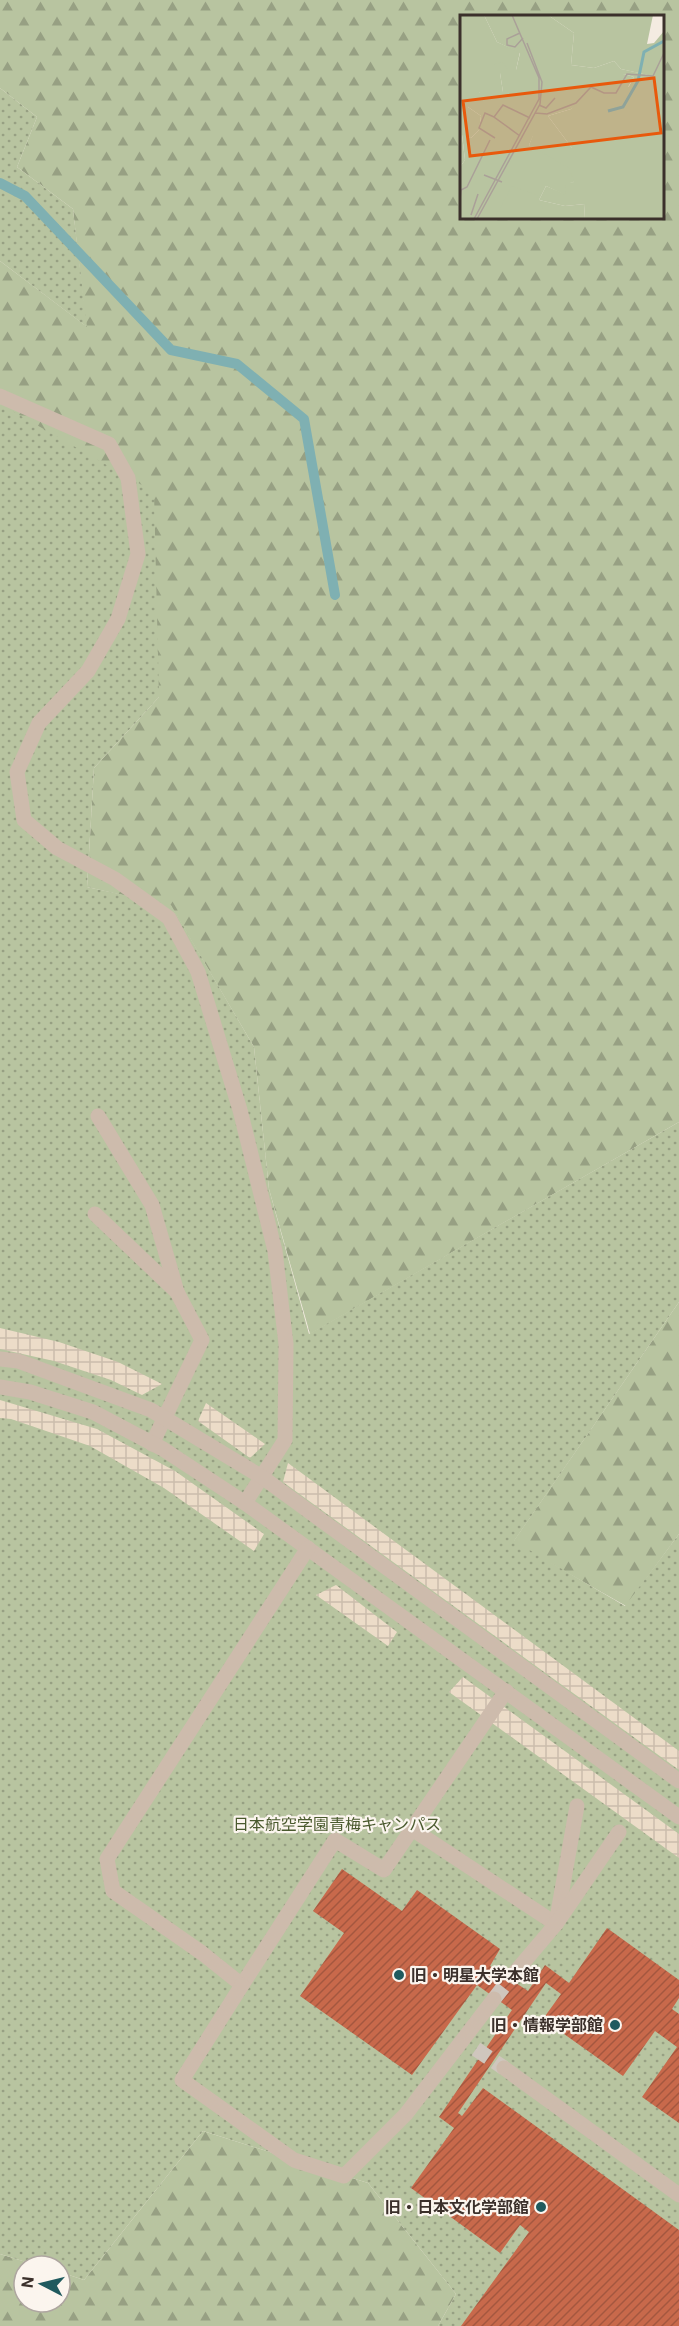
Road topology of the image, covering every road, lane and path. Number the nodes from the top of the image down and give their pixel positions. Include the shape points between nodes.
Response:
1 (0, 396) edge
2 (98, 1116) dead end
3 (95, 1214) dead end
4 (177, 1292) junction
5 (0, 1359) edge
6 (0, 1388) edge
7 (164, 1418) junction
8 (152, 1444) junction
9 (262, 1477) junction
10 (245, 1503) junction
11 (308, 1548) junction
12 (506, 1691) junction
13 (679, 1781) edge
14 (577, 1806) dead end
15 (679, 1817) edge
16 (412, 1829) junction
17 (619, 1832) dead end
18 (556, 1924) junction
19 (512, 1976) tunnel mouth
20 (242, 1984) junction
21 (494, 1999) tunnel mouth
22 (462, 2040) junction
23 (476, 2049) tunnel mouth
24 (504, 2068) tunnel mouth
25 (679, 2195) edge

1 - 9 lane via 109,444 128,478 138,555 118,619 88,671 39,723 17,772 24,820 57,848 115,879 169,918 198,972 240,1110 276,1262 286,1344 285,1440
2 - 4 lane via 152,1205
3 - 4 lane
4 - 7 lane via 202,1340
5 - 7 lane via 18,1361
6 - 8 lane via 30,1392 93,1412
7 - 8 lane
7 - 9 lane
8 - 10 lane
9 - 10 lane
9 - 13 lane
10 - 11 lane
11 - 12 lane
11 - 20 lane via 107,1859 113,1891
12 - 15 lane
12 - 16 lane
14 - 18 lane
16 - 18 lane
16 - 20 lane via 384,1869 335,1840
17 - 18 lane
18 - 19 lane
20 - 22 lane via 182,2080 294,2160 344,2176 406,2114
21 - 22 lane
22 - 23 lane
24 - 25 lane

